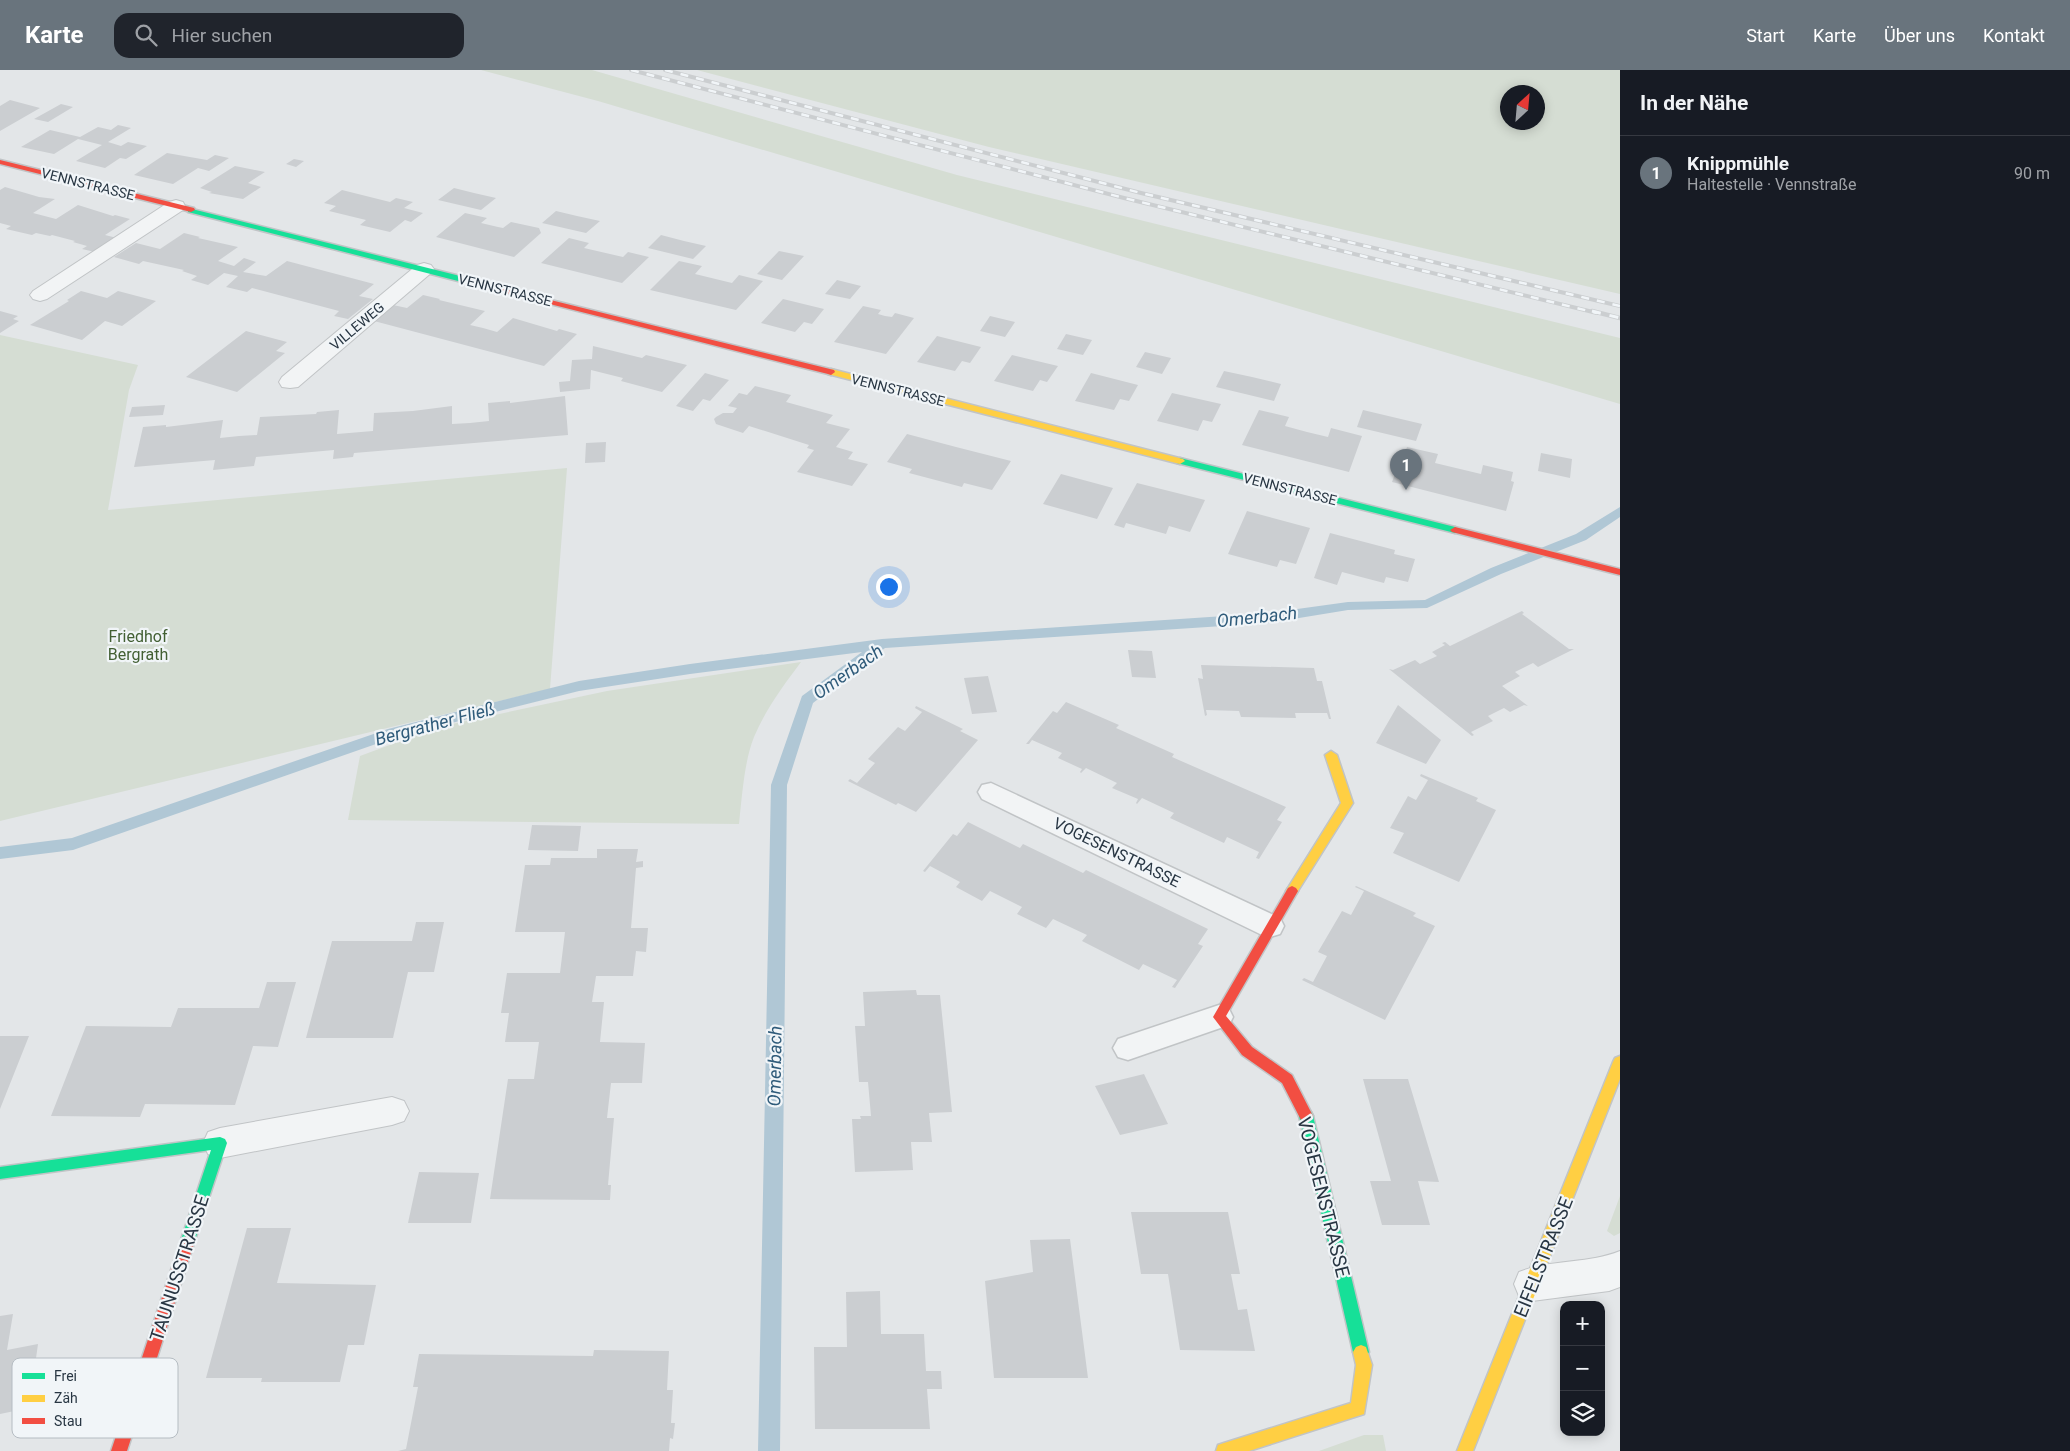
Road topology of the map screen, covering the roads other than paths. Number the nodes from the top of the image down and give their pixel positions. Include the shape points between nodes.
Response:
1 (0, 162) edge
2 (176, 206) junction
3 (424, 269) junction
4 (40, 295) dead end
5 (290, 382) dead end
6 (1620, 572) edge
7 (1331, 755) dead end
8 (991, 792) dead end
9 (1270, 926) junction
10 (1219, 1017) junction
11 (1128, 1048) dead end
12 (1620, 1062) edge
13 (392, 1111) dead end
14 (220, 1143) junction
15 (0, 1173) edge
16 (1620, 1268) edge
17 (1532, 1284) junction
18 (149, 1358) edge
19 (123, 1438) edge
20 (119, 1451) edge
21 (1224, 1451) edge
22 (1465, 1451) edge

1 - 2 street, VENNSTRASSE
2 - 3 street, VENNSTRASSE
2 - 4 street
3 - 5 street, VILLEWEG
3 - 6 street, VENNSTRASSE
7 - 9 street via 1347,803
8 - 9 lane, VOGESENSTRASSE
9 - 10 street
10 - 11 lane
10 - 21 street, VOGESENSTRASSE via 1247,1051 1286,1079 1309,1121 1364,1365 1358,1409
12 - 17 street, EIFELSTRASSE
13 - 14 street
14 - 15 street
14 - 18 street, TAUNUSSTRASSE
16 - 17 street via 1609,1274
17 - 22 street, EIFELSTRASSE
19 - 20 street, TAUNUSSTRASSE

